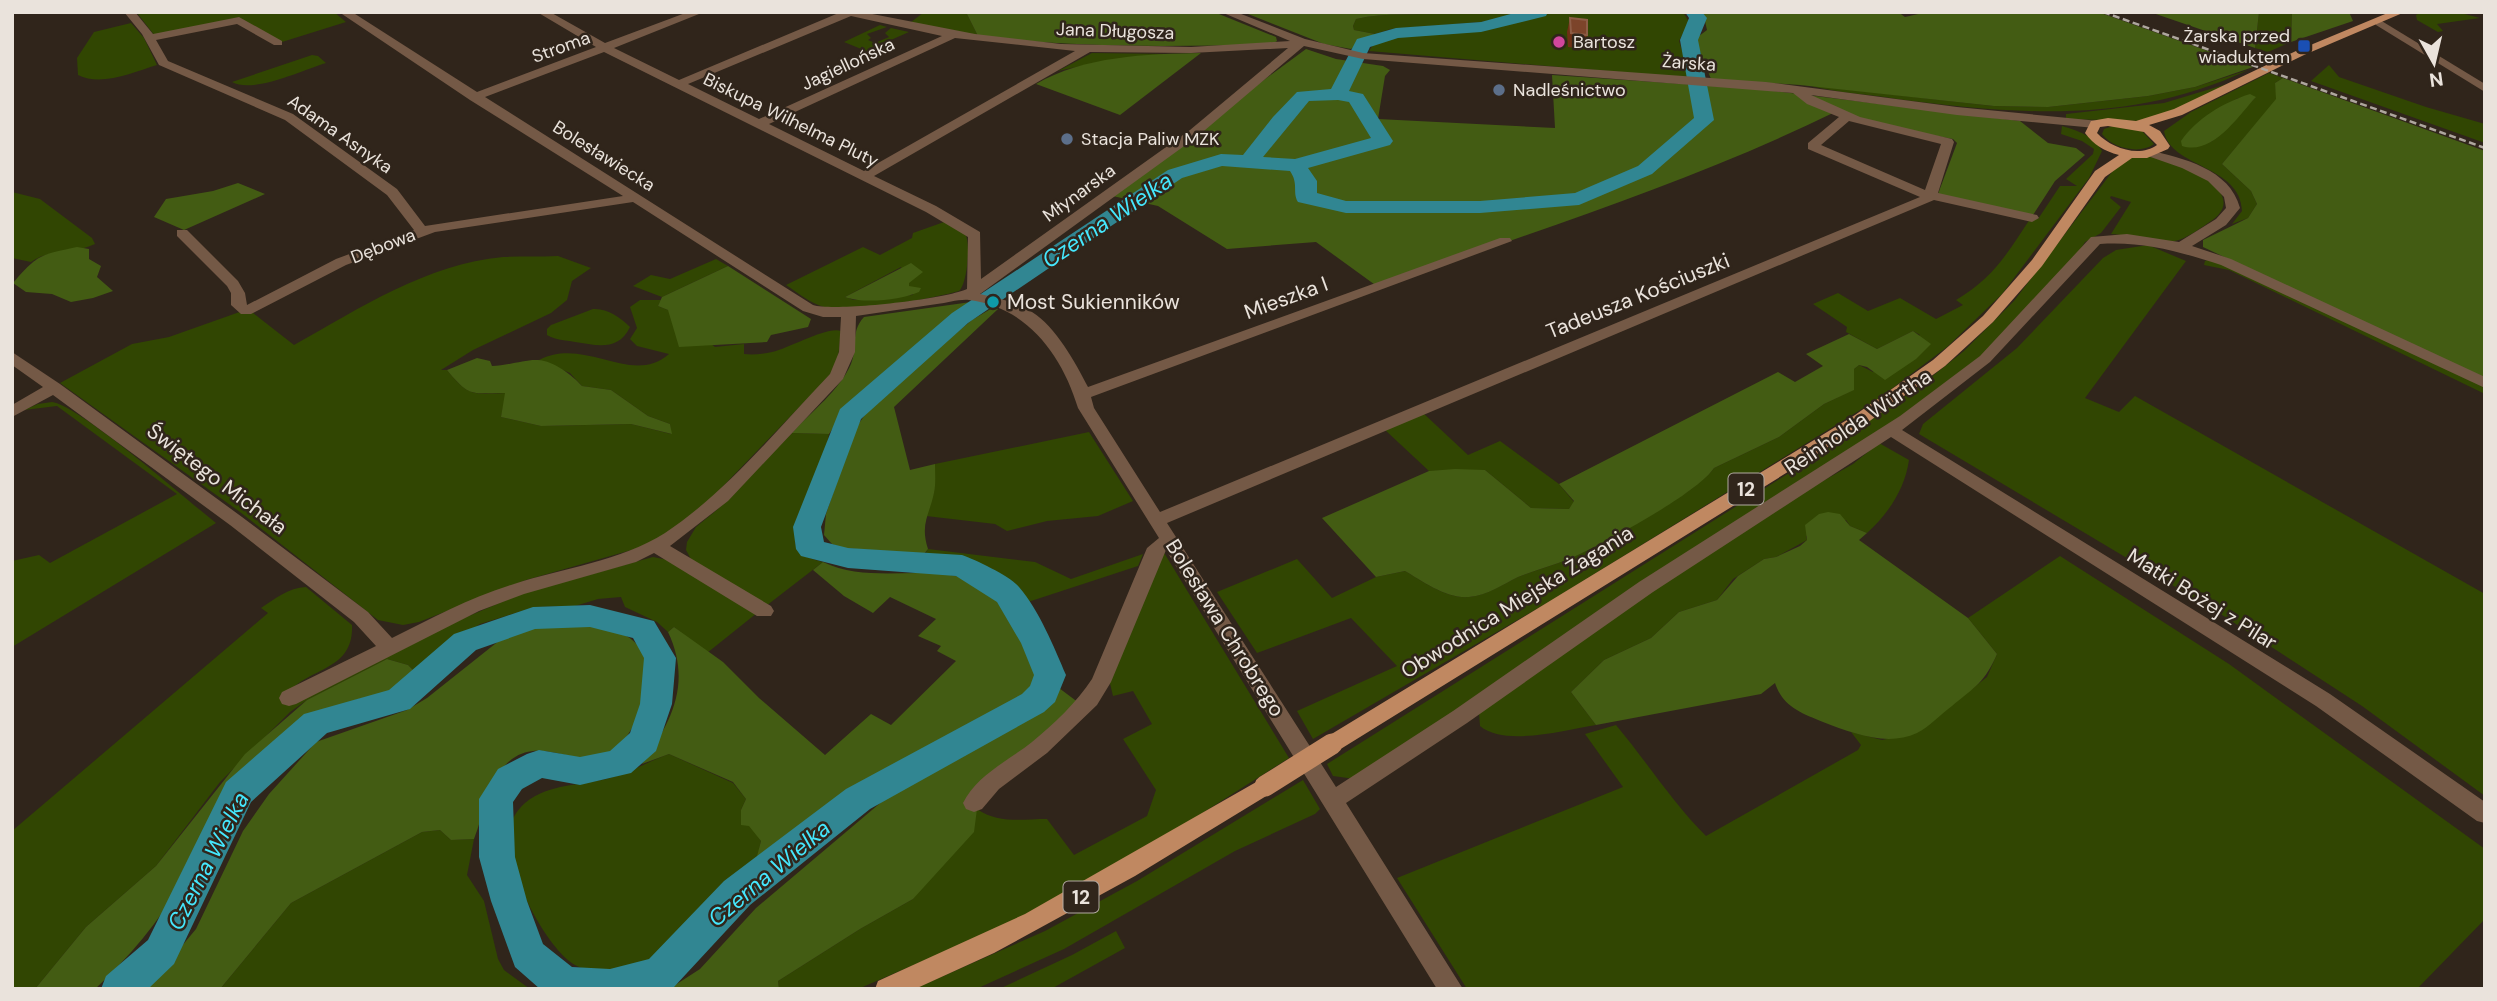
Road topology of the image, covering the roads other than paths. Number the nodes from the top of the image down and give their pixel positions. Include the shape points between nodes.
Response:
1 (129, 12) edge
2 (344, 12) edge
3 (542, 12) edge
4 (699, 12) edge
5 (1226, 12) edge
6 (2400, 12) edge
7 (848, 13) edge
8 (2380, 23) junction
9 (952, 36) junction
10 (150, 38) junction
11 (1301, 42) junction
12 (278, 43) dead end
13 (607, 49) junction
14 (1087, 49) junction
15 (679, 85) junction
16 (1795, 89) junction
17 (2485, 89) edge
18 (474, 97) junction
19 (2178, 112) junction
20 (1847, 117) junction
21 (759, 124) junction
22 (2136, 125) junction
23 (2093, 129) junction
24 (2160, 140) junction
25 (2104, 145) junction
26 (2130, 153) junction
27 (2148, 153) junction
28 (2105, 169) junction
29 (865, 176) junction
30 (2217, 181) junction
31 (1930, 196) junction
32 (634, 198) junction
33 (2032, 218) dead end
34 (422, 231) junction
35 (182, 233) dead end
36 (1505, 241) dead end
37 (2181, 247) junction
38 (973, 294) junction
39 (849, 313) junction
40 (12, 357) edge
41 (2485, 383) edge
42 (54, 387) junction
43 (1082, 395) junction
44 (12, 412) edge
45 (1891, 430) junction
46 (1158, 520) junction
47 (1170, 540) junction
48 (656, 546) junction
49 (764, 611) dead end
50 (388, 646) junction
51 (289, 698) dead end
52 (1332, 801) junction
53 (974, 803) dead end
54 (2485, 814) edge
55 (887, 989) edge
56 (1451, 989) edge

1 - 10 street, Adama Asnyka
2 - 18 street, Bolesławiecka
3 - 13 street, Biskupa Wilhelma Pluty
4 - 13 street, Stroma
5 - 11 street, Żarska
6 - 8 main road
7 - 9 street, Jana Długosza
7 - 15 street
8 - 17 street
8 - 19 main road via 2300,53
9 - 14 street, Jana Długosza
9 - 21 street, Jagiellońska
10 - 12 street via 239,20
10 - 34 street, Adama Asnyka via 167,66 274,108 326,142 392,192
11 - 14 street, Jana Długosza via 1228,49
11 - 16 street, Żarska via 1382,58
11 - 38 street, Młynarska via 1194,133
13 - 15 street, Biskupa Wilhelma Pluty
13 - 18 street, Stroma
14 - 29 street
15 - 21 street, Biskupa Wilhelma Pluty
16 - 20 street
16 - 23 street, Żarska via 2029,116
18 - 32 street, Bolesławiecka
19 - 22 main road
19 - 24 main road via 2161,127
20 - 31 street via 1948,142
20 - 31 street via 1812,146
21 - 29 street, Biskupa Wilhelma Pluty
22 - 23 main road via 2108,122
22 - 24 main road
23 - 25 main road
24 - 27 main road via 2159,151
24 - 30 street
25 - 26 main road
25 - 28 main road
26 - 27 main road
26 - 28 main road, Obwodnica Miejska Żagania / 12
27 - 30 street
28 - 55 main road, Obwodnica Miejska Żagania / 12, bridge via 2003,303 1916,381 1851,425 1061,907 978,950
29 - 38 street, Biskupa Wilhelma Pluty via 975,236
30 - 37 street via 2230,195 2233,208 2221,222
31 - 33 street
31 - 46 street, Tadeusza Kościuszki
32 - 34 street, Dębowa via 469,220
32 - 39 street, Bolesławiecka via 808,308
34 - 35 street, Dębowa via 341,262 246,311 238,305 233,285
36 - 43 street, Mieszka I
37 - 41 street, Reinholda Würtha via 2272,281
37 - 45 street, Reinholda Würtha via 2120,237 2092,242 1985,359
38 - 39 street, Młynarska
38 - 43 street, Bolesława Chrobrego via 1027,315 1044,330
39 - 48 street via 847,352 832,383 715,503
40 - 42 street, Świętego Michała
42 - 44 street
42 - 50 street, Świętego Michała via 361,617
43 - 46 street, Bolesława Chrobrego
45 - 52 street, Reinholda Würtha via 1668,573
45 - 54 street, Matki Bożej z Pilar via 2323,700
46 - 47 street, Bolesława Chrobrego
47 - 52 street, Bolesława Chrobrego
47 - 53 street via 1156,548 1090,699 1040,747 990,783
48 - 49 street
48 - 50 street via 472,606
50 - 51 street
52 - 56 street, Bolesława Chrobrego

